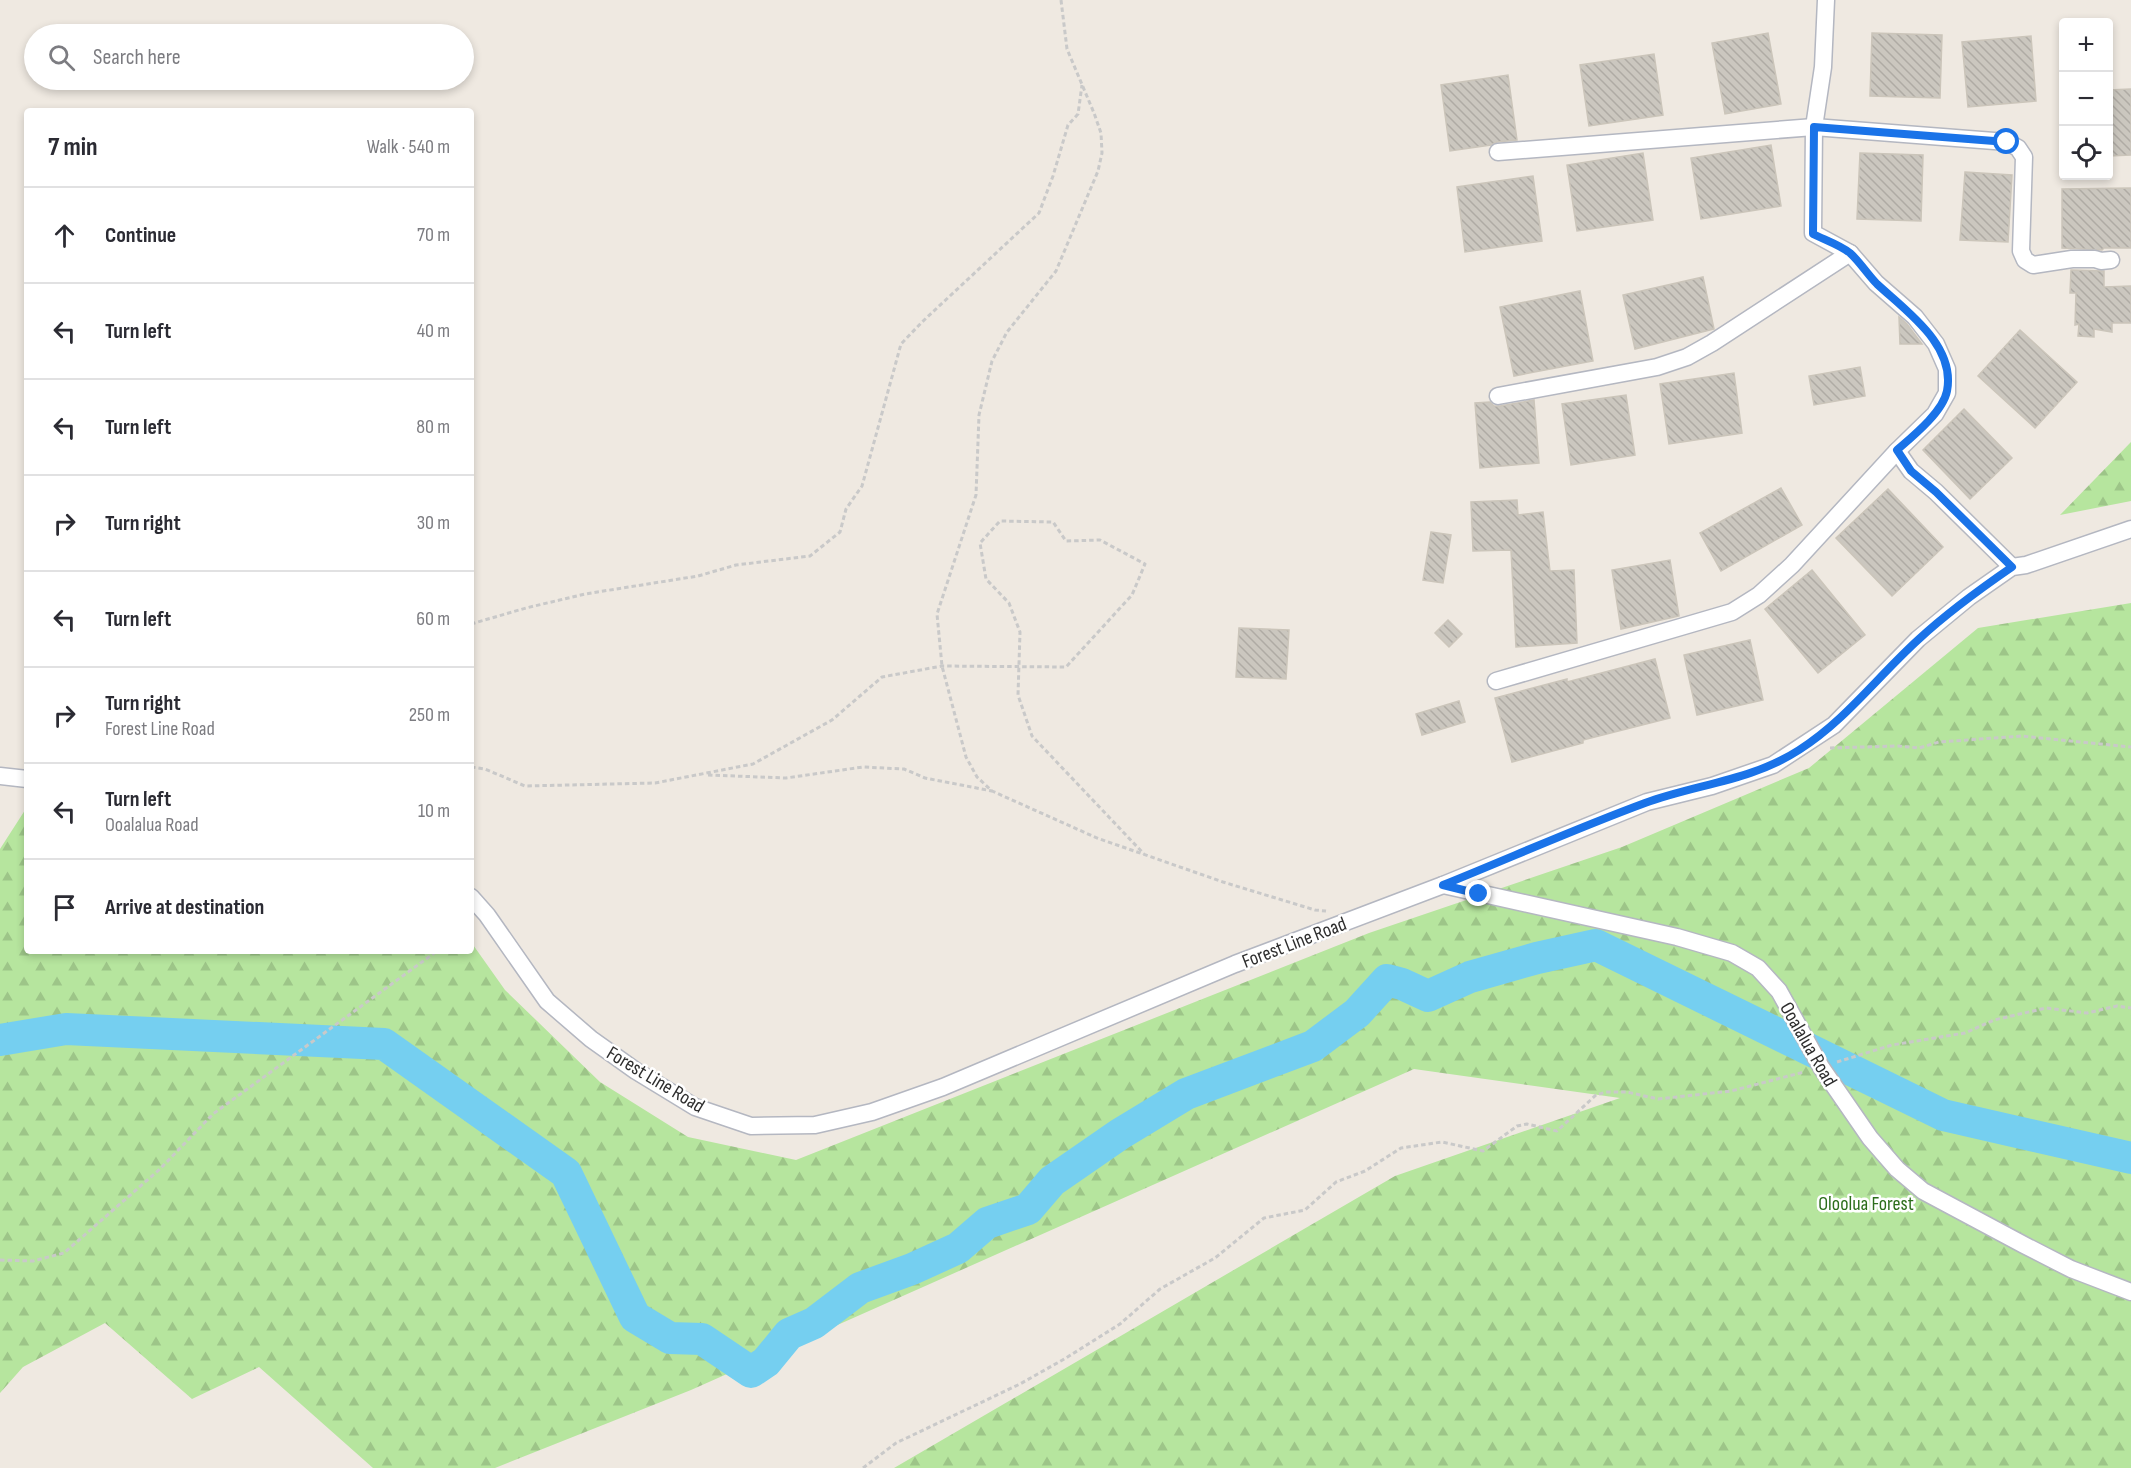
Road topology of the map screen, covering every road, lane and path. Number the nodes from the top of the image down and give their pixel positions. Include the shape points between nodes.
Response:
1 (1061, 0) edge
2 (1826, 0) edge
3 (1082, 84) junction
4 (1814, 127) junction
5 (1498, 152) dead end
6 (1850, 253) junction
7 (2111, 260) dead end
8 (1498, 396) dead end
9 (1897, 450) junction
10 (2131, 529) edge
11 (2012, 567) junction
12 (474, 623) edge
13 (942, 666) junction
14 (1018, 666) junction
15 (1496, 681) dead end
16 (2131, 747) edge
17 (1802, 748) junction
18 (474, 767) edge
19 (700, 774) junction
20 (0, 777) edge
21 (24, 779) edge
22 (992, 791) junction
23 (1144, 854) junction
24 (1443, 885) junction
25 (474, 900) edge
26 (1335, 912) dead end
27 (433, 954) edge
28 (2131, 1008) edge
29 (1821, 1067) junction
30 (0, 1260) edge
31 (2131, 1292) edge
32 (863, 1468) edge

1 - 3 path via 1067,50
2 - 4 street via 1823,67
3 - 12 path via 1078,114 1068,125 1039,213 901,344 862,486 846,509 840,532 810,556 736,565 698,576 585,594
3 - 13 path via 1101,133 1098,171 1056,271 1007,332 992,361 979,415 976,495 938,614
4 - 5 street
4 - 6 street via 1813,234
4 - 7 street via 2007,142 2024,157 2021,251 2025,260 2033,265 2072,259
6 - 8 street via 1687,357 1657,367
6 - 9 street via 1876,283 1915,317 1936,344 1947,369 1947,393 1935,414
9 - 11 street via 1911,471
9 - 15 street via 1792,565 1759,595 1732,612
10 - 11 street, Forest Line Road
11 - 17 street, Forest Line Road via 1918,639 1834,725
13 - 14 path
13 - 19 path via 882,677 832,720 753,764
13 - 22 path via 966,757 977,777
14 - 14 path via 1066,667 1132,595 1145,564 1100,540 1066,541 1053,522 1000,521 980,543 986,579 1009,603 1020,632
14 - 23 path via 1018,695 1032,736
16 - 17 path via 2022,736 1939,742 1919,748
17 - 24 street, Forest Line Road via 1773,765 1647,802
18 - 19 path via 525,786 655,783
19 - 22 path via 786,777 863,767 904,770
20 - 21 street
22 - 23 path via 1097,838
23 - 26 path via 1315,910
24 - 25 street, Forest Line Road via 1235,964 943,1087 872,1112 815,1125 751,1126 695,1107 636,1071 591,1040 547,1000
24 - 29 street, Ooalalua Road via 1732,952 1758,968 1779,991
27 - 30 path via 213,1114 160,1169 64,1253 33,1261
28 - 29 path via 2117,1006 2087,1013 2046,1008 1994,1020 1965,1033 1892,1044
29 - 31 street, Ooalalua Road via 1870,1138 1923,1191 2071,1269
29 - 32 path via 1731,1091 1658,1099 1606,1092 1596,1095 1557,1131 1527,1124 1517,1126 1483,1150 1442,1142 1401,1148 1365,1171 1335,1182 1305,1210 1264,1218 1215,1258 1160,1290 1120,1324 1066,1358 896,1443

